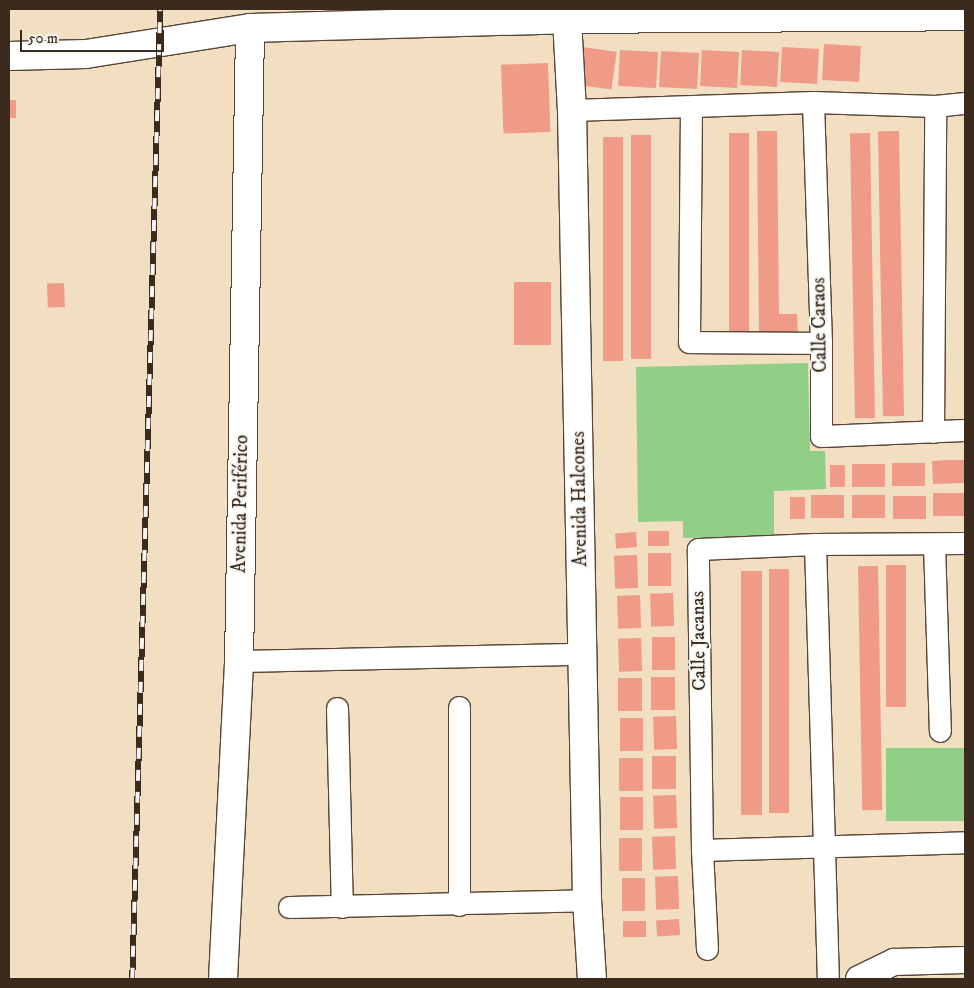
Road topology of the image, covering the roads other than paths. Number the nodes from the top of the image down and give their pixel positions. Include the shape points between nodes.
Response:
1 (965, 16) edge
2 (567, 19) junction
3 (250, 28) junction
4 (9, 56) edge
5 (813, 102) junction
6 (965, 103) edge
7 (934, 106) junction
8 (691, 107) junction
9 (583, 109) junction
10 (821, 343) junction
11 (965, 430) edge
12 (933, 432) junction
13 (965, 542) edge
14 (814, 544) junction
15 (934, 544) junction
16 (583, 654) junction
17 (239, 661) junction
18 (459, 707) dead end
19 (338, 708) dead end
20 (940, 732) dead end
21 (965, 842) edge
22 (824, 846) junction
23 (702, 850) junction
24 (587, 900) junction
25 (459, 905) junction
26 (289, 907) dead end
27 (342, 907) junction
28 (707, 949) dead end
29 (965, 960) edge
30 (829, 973) edge
31 (223, 979) edge
32 (592, 979) edge
33 (859, 979) edge

1 - 2 main road
2 - 3 main road
2 - 9 main road, Avenida Halcones
3 - 4 main road via 86,54
3 - 17 main road, Avenida Periférico
5 - 7 street
5 - 8 street
5 - 10 street, Calle Caraos
6 - 7 street
7 - 12 street
8 - 9 street
8 - 10 street via 689,342
9 - 16 main road, Avenida Halcones
10 - 12 street, Calle Caraos via 821,436
11 - 12 street, Calle Caraos
13 - 15 street, Calle Jacanas
14 - 15 street, Calle Jacanas
14 - 22 street
14 - 23 street, Calle Jacanas via 698,549
15 - 20 street
16 - 17 street
16 - 24 main road, Avenida Halcones
17 - 31 main road, Avenida Periférico
18 - 25 street
19 - 27 street
21 - 22 street
22 - 23 street
22 - 30 street
23 - 28 street, Calle Jacanas
24 - 25 street
24 - 32 main road, Avenida Halcones
25 - 27 street
26 - 27 street
29 - 33 street via 894,962

